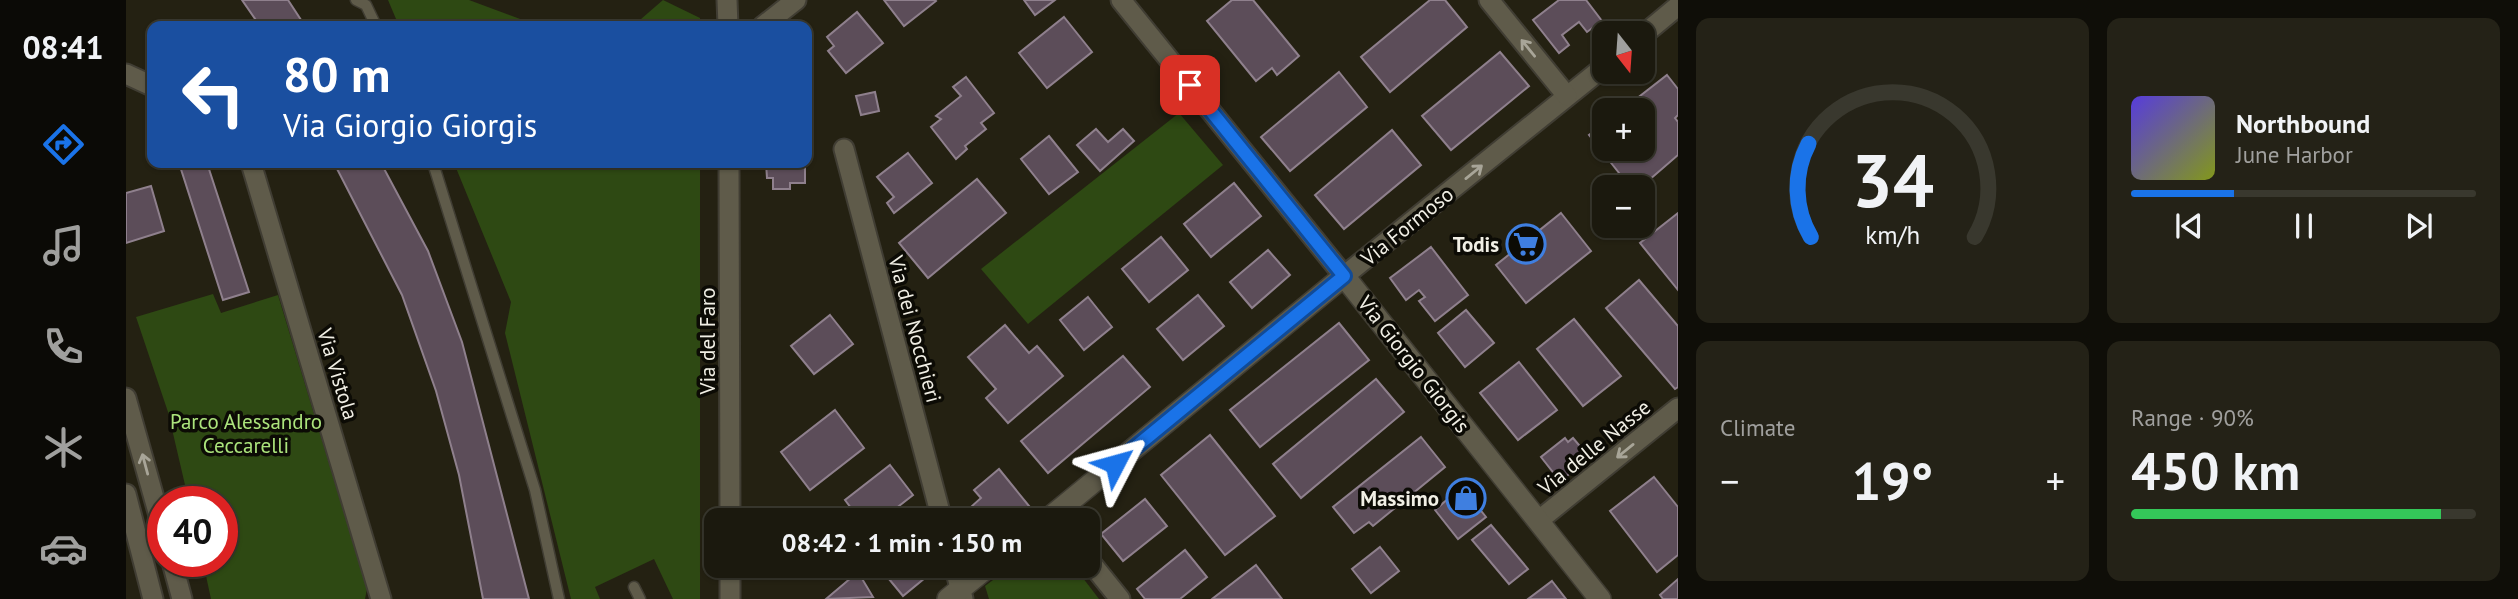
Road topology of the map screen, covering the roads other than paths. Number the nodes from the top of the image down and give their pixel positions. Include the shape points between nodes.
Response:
1 (356, 0) edge
2 (727, 0) edge
3 (796, 0) edge
4 (1121, 0) edge
5 (1489, 0) edge
6 (1678, 6) edge
7 (374, 21) edge
8 (728, 21) edge
9 (769, 21) edge
10 (1656, 24) edge
11 (126, 74) edge
12 (1592, 76) edge
13 (147, 84) edge
14 (1567, 96) junction
15 (844, 149) dead end
16 (252, 168) edge
17 (435, 168) edge
18 (729, 168) edge
19 (1344, 276) junction
20 (126, 398) edge
21 (1678, 408) edge
22 (151, 486) edge
23 (126, 494) edge
24 (730, 508) edge
25 (939, 508) edge
26 (1063, 508) edge
27 (1538, 521) junction
28 (1100, 574) edge
29 (176, 577) edge
30 (730, 578) edge
31 (955, 578) edge
32 (976, 578) edge
33 (634, 587) dead end
34 (957, 596) edge
35 (153, 599) edge
36 (182, 599) edge
37 (381, 599) edge
38 (559, 599) edge
39 (640, 599) edge
40 (730, 599) edge
41 (1120, 599) edge
42 (1600, 599) edge

1 - 7 lane via 366,5
2 - 8 street
3 - 9 street
4 - 19 street, Via Giorgio Giorgis
14 -> 5 street
6 - 10 street
11 - 13 street
12 - 14 street, Via Formoso
19 -> 14 street, Via Formoso
15 - 25 street, Via dei Nocchieri
16 - 37 street, Via Vistola
17 - 38 lane via 535,490
18 - 24 street, Via del Faro
19 - 26 street, Via Formoso
19 - 27 street, Via Giorgio Giorgis
22 -> 20 street
21 -> 27 street, Via delle Nasse
23 - 35 street
27 - 42 street, Via Giorgio Giorgis
28 - 41 street
29 - 36 street
30 - 40 street
31 - 34 street
32 - 34 street
33 - 39 lane

